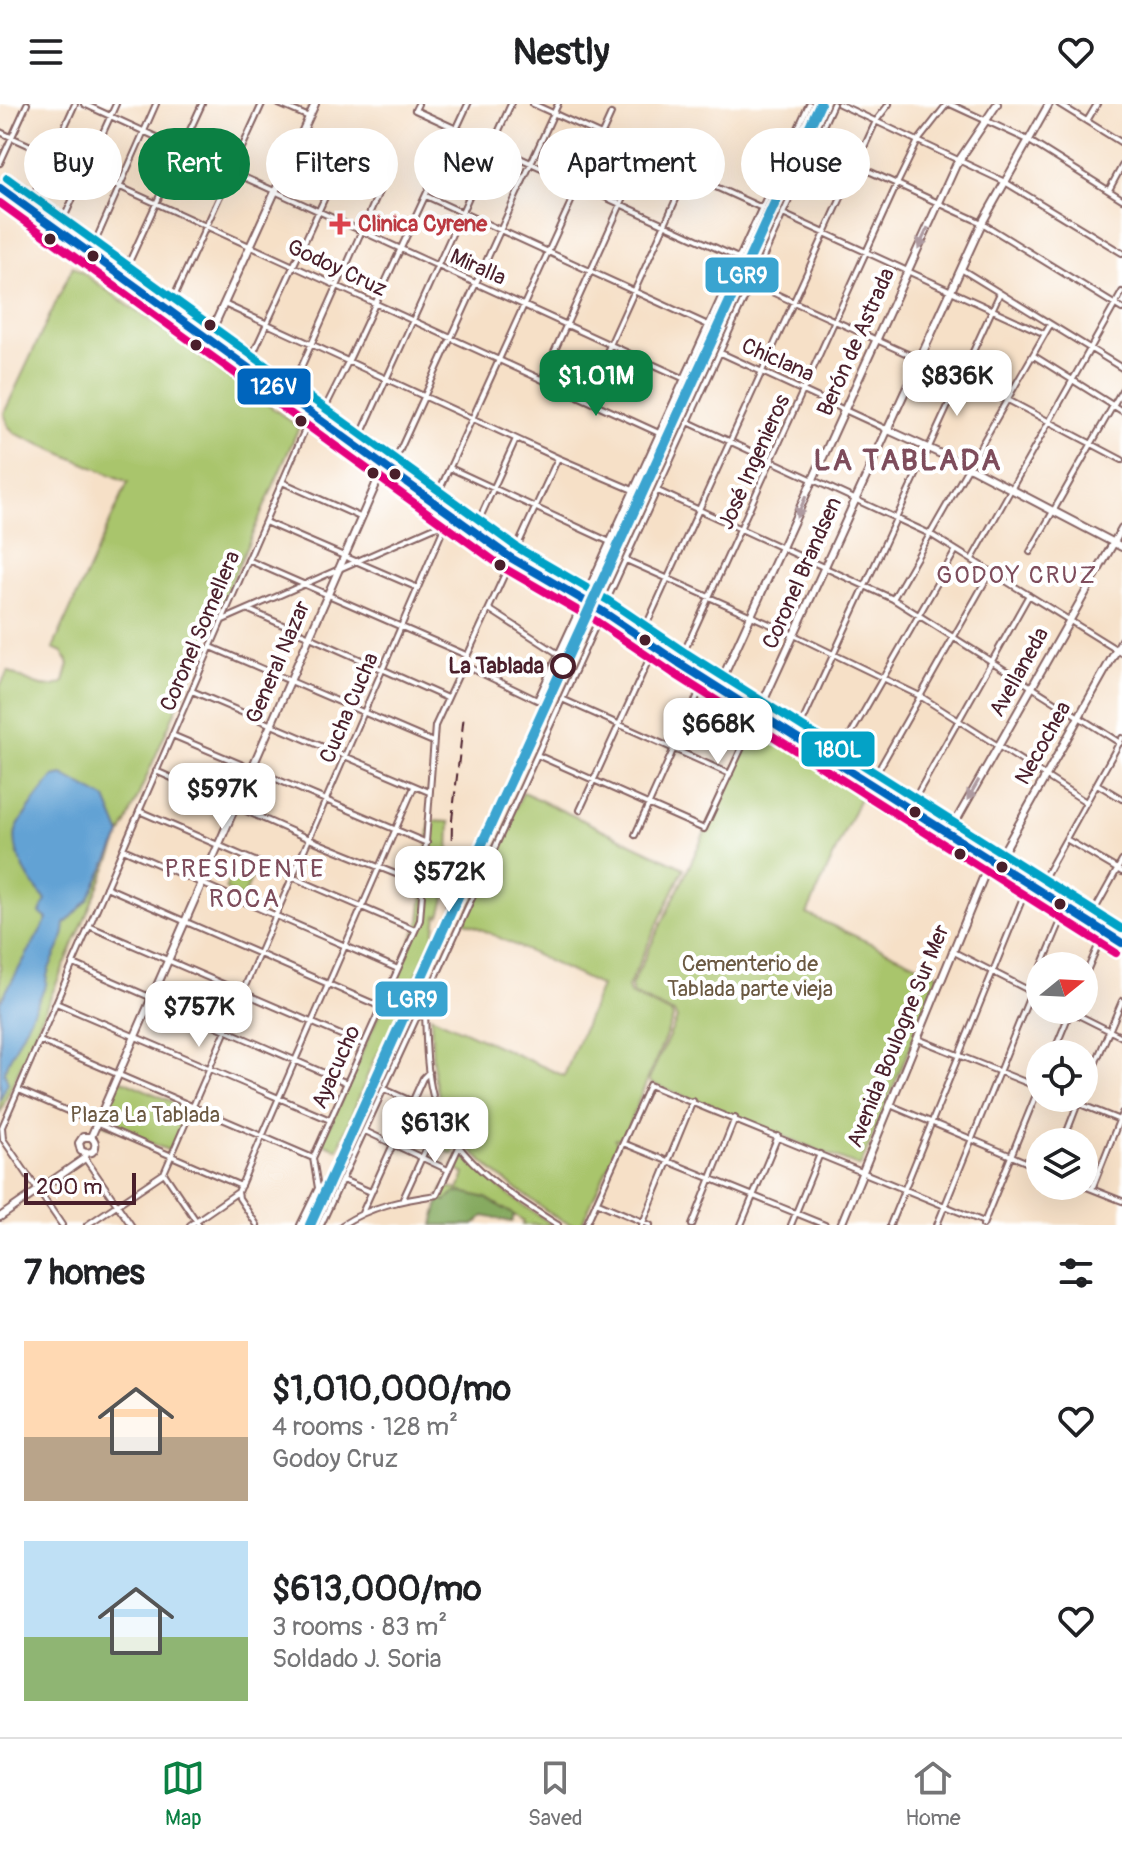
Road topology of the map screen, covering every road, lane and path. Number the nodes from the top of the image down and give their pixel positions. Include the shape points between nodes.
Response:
1 (27, 104) edge
2 (75, 104) edge
3 (84, 104) edge
4 (116, 104) edge
5 (156, 104) edge
6 (202, 104) edge
7 (262, 104) edge
8 (279, 104) edge
9 (315, 104) edge
10 (418, 104) edge
11 (468, 104) edge
12 (511, 104) edge
13 (533, 104) edge
14 (558, 104) edge
15 (809, 104) edge
16 (833, 104) edge
17 (839, 104) edge
18 (889, 104) edge
19 (948, 104) edge
20 (997, 104) edge
21 (1049, 104) edge
22 (1059, 104) edge
23 (1097, 104) edge
24 (846, 105) edge
25 (553, 113) junction
26 (611, 114) dead end
27 (110, 116) junction
28 (309, 117) junction
29 (876, 121) junction
30 (987, 121) junction
31 (1087, 121) junction
32 (64, 128) edge
33 (105, 128) edge
34 (145, 128) edge
35 (191, 128) edge
36 (304, 128) edge
37 (455, 128) edge
38 (457, 128) edge
39 (500, 128) edge
40 (586, 128) edge
41 (604, 128) edge
42 (822, 128) edge
43 (138, 130) edge
44 (250, 131) edge
45 (0, 132) edge
46 (870, 134) edge
47 (12, 138) junction
48 (1028, 140) junction
49 (918, 141) junction
50 (24, 143) edge
51 (1122, 143) edge
52 (138, 144) edge
53 (522, 158) edge
54 (958, 161) junction
55 (530, 162) junction
56 (0, 163) edge
57 (538, 166) edge
58 (1122, 166) edge
59 (870, 171) edge
60 (122, 181) edge
61 (1005, 182) junction
62 (897, 184) junction
63 (122, 187) edge
64 (0, 188) edge
65 (1109, 190) junction
66 (725, 191) edge
67 (0, 199) edge
68 (1122, 199) edge
69 (31, 200) edge
70 (72, 200) edge
71 (113, 200) edge
72 (158, 200) edge
73 (218, 200) edge
74 (271, 200) edge
75 (294, 200) edge
76 (323, 200) edge
77 (375, 200) edge
78 (424, 200) edge
79 (435, 200) edge
80 (468, 200) edge
81 (571, 200) edge
82 (613, 200) edge
83 (624, 200) edge
84 (675, 200) edge
85 (789, 200) edge
86 (840, 200) edge
87 (157, 203) junction
88 (622, 204) junction
89 (939, 204) junction
90 (762, 208) junction
91 (27, 209) junction
92 (318, 211) junction
93 (463, 212) junction
94 (783, 214) junction
95 (982, 223) junction
96 (664, 224) junction
97 (206, 226) junction
98 (500, 229) junction
99 (58, 231) junction
100 (361, 231) junction
101 (825, 234) junction
102 (251, 246) junction
103 (400, 250) junction
104 (548, 251) junction
105 (866, 253) junction
106 (1122, 253) edge
107 (86, 256) junction
108 (738, 258) junction
109 (294, 266) junction
110 (438, 267) junction
111 (961, 269) junction
112 (591, 270) junction
113 (733, 271) junction
114 (908, 271) junction
115 (120, 281) junction
116 (752, 283) junction
117 (476, 284) junction
118 (336, 285) junction
119 (635, 290) junction
120 (951, 290) junction
121 (1122, 292) edge
122 (1000, 293) junction
123 (794, 302) junction
124 (376, 303) junction
125 (224, 304) junction
126 (1115, 304) junction
127 (523, 305) junction
128 (1122, 309) edge
129 (168, 310) junction
130 (992, 310) junction
131 (413, 320) junction
132 (835, 321) junction
133 (267, 324) junction
134 (708, 325) junction
135 (1050, 325) junction
136 (568, 326) junction
137 (1045, 334) junction
138 (451, 338) junction
139 (877, 340) junction
140 (206, 342) junction
141 (310, 344) junction
142 (610, 345) junction
143 (1089, 348) junction
144 (720, 353) junction
145 (1034, 356) junction
146 (919, 359) junction
147 (499, 360) junction
148 (348, 362) junction
149 (247, 367) junction
150 (1122, 368) edge
151 (762, 372) junction
152 (960, 377) junction
153 (387, 379) junction
154 (542, 379) junction
155 (685, 379) junction
156 (1073, 380) junction
157 (1122, 390) edge
158 (804, 391) junction
159 (425, 396) junction
160 (288, 397) junction
161 (586, 398) junction
162 (1008, 400) junction
163 (1114, 406) junction
164 (845, 410) junction
165 (1122, 411) edge
166 (318, 418) junction
167 (473, 419) junction
168 (688, 422) junction
169 (310, 423) junction
170 (1050, 423) junction
171 (886, 429) junction
172 (661, 434) junction
173 (516, 439) junction
174 (729, 442) junction
175 (1093, 445) junction
176 (356, 446) junction
177 (929, 449) junction
178 (558, 458) junction
179 (1122, 460) edge
180 (771, 461) junction
181 (970, 467) junction
182 (450, 468) junction
183 (390, 471) junction
184 (380, 475) junction
185 (813, 480) junction
186 (282, 482) junction
187 (494, 487) junction
188 (634, 490) junction
189 (1012, 490) junction
190 (658, 491) junction
191 (855, 499) junction
192 (435, 503) junction
193 (535, 507) junction
194 (699, 510) junction
195 (430, 511) junction
196 (1054, 511) junction
197 (360, 517) junction
198 (896, 519) junction
199 (265, 522) junction
200 (446, 522) junction
201 (1122, 528) edge
202 (741, 529) junction
203 (474, 531) junction
204 (930, 534) junction
205 (610, 542) junction
206 (1113, 543) junction
207 (1122, 547) edge
208 (782, 548) junction
209 (956, 550) junction
210 (1030, 552) dead end
211 (344, 556) junction
212 (511, 558) junction
213 (972, 559) junction
214 (248, 560) junction
215 (626, 560) junction
216 (358, 562) junction
217 (825, 567) junction
218 (337, 571) junction
219 (991, 571) junction
220 (668, 579) junction
221 (304, 585) junction
222 (866, 586) junction
223 (418, 588) junction
224 (327, 595) junction
225 (1029, 595) junction
226 (710, 598) junction
227 (893, 599) junction
228 (582, 601) junction
229 (489, 609) junction
230 (249, 610) junction
231 (603, 613) junction
232 (918, 614) junction
233 (751, 616) junction
234 (223, 620) junction
235 (1069, 620) junction
236 (402, 626) junction
237 (794, 635) junction
238 (641, 637) junction
239 (954, 637) junction
240 (308, 638) junction
241 (1122, 640) edge
242 (655, 646) junction
243 (211, 647) junction
244 (1119, 652) edge
245 (558, 654) junction
246 (834, 654) junction
247 (467, 655) junction
248 (991, 662) junction
249 (679, 663) junction
250 (462, 664) junction
251 (382, 670) junction
252 (883, 677) junction
253 (705, 679) junction
254 (290, 681) junction
255 (1032, 687) junction
256 (718, 688) junction
257 (191, 691) junction
258 (920, 696) junction
259 (447, 698) junction
260 (562, 699) junction
261 (364, 713) junction
262 (758, 713) junction
263 (1079, 717) junction
264 (959, 720) junction
265 (618, 724) junction
266 (271, 725) junction
267 (172, 735) junction
268 (795, 738) junction
269 (1121, 740) edge
270 (433, 742) junction
271 (999, 746) junction
272 (674, 749) junction
273 (537, 755) junction
274 (345, 757) junction
275 (835, 762) junction
276 (251, 767) junction
277 (156, 771) junction
278 (730, 774) junction
279 (1045, 776) junction
280 (593, 780) junction
281 (1097, 784) junction
282 (870, 785) junction
283 (414, 787) junction
284 (429, 792) junction
285 (1122, 799) edge
286 (326, 800) junction
287 (1086, 802) junction
288 (648, 805) junction
289 (235, 807) junction
290 (908, 809) junction
291 (580, 810) dead end
292 (139, 811) junction
293 (397, 831) junction
294 (635, 835) dead end
295 (948, 835) junction
296 (309, 839) junction
297 (1066, 839) junction
298 (427, 843) junction
299 (220, 846) junction
300 (123, 849) junction
301 (1122, 861) edge
302 (993, 863) junction
303 (379, 869) junction
304 (1120, 870) edge
305 (294, 877) junction
306 (202, 884) junction
307 (423, 885) junction
308 (1028, 885) junction
309 (106, 887) junction
310 (1037, 891) junction
311 (363, 907) junction
312 (1066, 909) junction
313 (277, 916) junction
314 (185, 922) junction
315 (1088, 922) junction
316 (90, 926) junction
317 (415, 930) junction
318 (1104, 932) junction
319 (1122, 943) edge
320 (346, 946) junction
321 (952, 951) junction
322 (1048, 952) edge
323 (1095, 952) edge
324 (260, 954) junction
325 (168, 961) junction
326 (73, 964) junction
327 (398, 969) junction
328 (993, 971) junction
329 (329, 984) junction
330 (1026, 988) edge
331 (243, 992) junction
332 (152, 999) junction
333 (1122, 1001) edge
334 (56, 1003) junction
335 (1026, 1005) edge
336 (381, 1007) junction
337 (425, 1011) junction
338 (313, 1023) junction
339 (1096, 1024) edge
340 (227, 1031) junction
341 (1109, 1031) junction
342 (136, 1037) junction
343 (1122, 1037) edge
344 (918, 1039) junction
345 (40, 1041) junction
346 (364, 1045) junction
347 (960, 1055) junction
348 (1098, 1057) edge
349 (296, 1061) junction
350 (210, 1069) junction
351 (998, 1071) junction
352 (429, 1072) junction
353 (118, 1076) junction
354 (1026, 1082) edge
355 (347, 1083) junction
356 (384, 1089) junction
357 (19, 1090) junction
358 (280, 1099) junction
359 (693, 1101) junction
360 (412, 1102) junction
361 (890, 1105) junction
362 (194, 1107) junction
363 (1098, 1110) edge
364 (1029, 1112) edge
365 (1122, 1113) edge
366 (441, 1116) junction
367 (735, 1118) junction
368 (330, 1120) junction
369 (1120, 1121) edge
370 (932, 1122) junction
371 (98, 1124) junction
372 (2, 1127) edge
373 (365, 1131) junction
374 (778, 1136) junction
375 (91, 1137) junction
376 (262, 1137) junction
377 (971, 1138) junction
378 (623, 1143) junction
379 (6, 1144) junction
380 (393, 1144) junction
381 (459, 1147) junction
382 (0, 1148) edge
383 (820, 1154) junction
384 (1011, 1155) junction
385 (86, 1156) junction
386 (172, 1156) junction
387 (420, 1157) junction
388 (313, 1158) junction
389 (668, 1162) junction
390 (1026, 1162) edge
391 (448, 1170) junction
392 (863, 1171) junction
393 (164, 1173) junction
394 (1098, 1174) edge
395 (711, 1178) junction
396 (343, 1180) junction
397 (241, 1186) junction
398 (905, 1189) junction
399 (38, 1191) junction
400 (1098, 1191) edge
401 (238, 1192) junction
402 (371, 1192) junction
403 (753, 1195) junction
404 (403, 1199) junction
405 (1122, 1201) edge
406 (596, 1202) junction
407 (117, 1205) junction
408 (945, 1205) junction
409 (362, 1213) junction
410 (795, 1213) junction
411 (0, 1217) edge
412 (198, 1223) edge
413 (642, 1224) edge
414 (984, 1224) edge
415 (62, 1225) edge
416 (87, 1225) edge
417 (131, 1225) edge
418 (190, 1225) edge
419 (257, 1225) edge
420 (300, 1225) edge
421 (321, 1225) edge
422 (342, 1225) edge
423 (558, 1225) edge
424 (586, 1225) edge
425 (650, 1225) edge
426 (692, 1225) edge
427 (741, 1225) edge
428 (791, 1225) edge
429 (825, 1225) edge
430 (841, 1225) edge
431 (890, 1225) edge
432 (937, 1225) edge

1 - 47 street
2 - 32 street
3 - 27 street, Miralla
4 - 27 street
5 - 34 street
6 - 35 street
7 - 44 street
8 - 28 street
9 - 28 street
10 - 37 street via 415,110
11 - 38 street
12 - 39 street
13 - 25 street
14 - 25 street
15 - 90 street
16 - 42 street
17 - 24 street
18 - 29 street
19 - 30 street
19 - 49 street, José Ingenieros
20 - 30 street, Berón de Astrada
21 - 48 street, Coronel Brandsen
22 - 31 street
23 - 31 street
24 - 29 street
25 - 40 street
25 - 55 street
26 - 41 street
27 - 33 street
27 - 43 street, Miralla
28 - 36 street
29 - 46 street
29 - 49 street
30 - 48 street
30 - 54 street, Berón de Astrada
31 - 51 street
45 - 47 street, Godoy Cruz
47 - 50 street, Godoy Cruz
47 - 56 street
48 - 61 street, Coronel Brandsen
48 - 65 street
49 - 54 street
49 - 62 street, José Ingenieros
52 - 60 street
53 - 55 street
54 - 61 street
54 - 89 street, Berón de Astrada
55 - 57 street
55 - 98 street
58 - 65 street
59 - 62 street
61 - 95 street, Coronel Brandsen
61 - 106 street
62 - 89 street
62 - 105 street, José Ingenieros
63 - 87 street, Godoy Cruz
64 - 91 street
65 - 68 street
66 - 90 street
67 - 107 street
69 - 91 street
70 - 99 street
71 - 107 street
72 - 87 street
73 - 97 street
74 - 102 street
75 - 92 street, Miralla
76 - 92 street
77 - 100 street
78 - 103 street
79 - 93 street
80 - 93 street
81 - 104 street
82 - 88 street
83 - 88 street
84 - 96 street
85 - 94 street
86 - 101 street
87 - 97 street, Godoy Cruz
87 - 115 street
88 - 96 street
88 - 112 street
89 - 95 street
89 -> 114 street, Berón de Astrada
90 - 108 street
91 - 99 street
92 - 100 street, Miralla
92 - 109 street
93 - 98 street
93 - 110 street
94 - 101 street
94 - 116 street
95 - 111 street, Coronel Brandsen
95 - 126 street
96 - 108 street
96 - 119 street
97 - 102 street, Godoy Cruz
97 - 129 street
98 - 104 street
98 - 117 street
99 - 107 street
100 - 103 street, Miralla
100 - 118 street
101 - 105 street
101 - 123 street
102 - 109 street, Godoy Cruz
102 - 125 street
103 - 110 street, Miralla
103 - 124 street
104 - 112 street
104 - 127 street
105 - 114 street
105 - 132 street, José Ingenieros
107 - 115 street
108 - 113 street
109 - 118 street, Godoy Cruz
109 - 133 street
110 - 117 street, Miralla
110 - 131 street
111 - 120 street, Coronel Brandsen
111 - 122 street
112 - 119 street
112 - 136 street
113 - 116 street
113 - 134 street
114 - 120 street
114 - 139 street, Berón de Astrada
115 - 129 street
115 - 140 street
116 - 123 street
116 - 144 street
117 - 127 street, Miralla
117 - 138 street
118 - 124 street, Godoy Cruz
118 - 141 street
119 - 134 street
119 - 142 street
120 - 130 street
120 - 146 street, Coronel Brandsen
121 - 126 street
122 - 130 street
122 - 135 street
123 - 132 street
123 - 151 street
124 - 131 street, Godoy Cruz
124 - 148 street
125 - 133 street
125 - 140 street
126 - 128 street
126 - 143 street
127 - 136 street, Miralla
127 - 147 street
129 - 140 street
130 - 137 street
130 - 152 street
131 - 138 street, Godoy Cruz
131 - 153 street
132 - 139 street
132 - 158 street, José Ingenieros
133 - 141 street
133 - 149 street
134 - 155 street
135 - 137 street
135 - 143 street
136 - 142 street, Miralla
136 - 154 street
137 - 145 street
138 - 147 street, Godoy Cruz
138 - 159 street
139 - 146 street
139 - 164 street, Berón de Astrada
140 - 149 street
140 - 169 street
141 - 148 street
141 - 160 street
142 - 155 street, Miralla
142 - 161 street
143 - 150 street
143 - 156 street
144 - 151 street, Chiclana
144 - 168 street
145 - 156 street
145 - 162 street
146 - 152 street
146 - 171 street, Coronel Brandsen
147 - 154 street, Godoy Cruz
147 - 167 street
148 - 153 street
148 - 166 street
149 - 160 street
151 - 158 street, Chiclana
151 - 174 street
152 - 162 street
152 - 177 street
153 - 159 street
153 - 176 street
154 - 161 street, Godoy Cruz
155 - 172 street
156 - 163 street
156 - 170 street
157 - 163 street
158 - 164 street, Chiclana
158 - 180 street, José Ingenieros
159 - 167 street
159 - 183 street
160 - 166 street
161 - 172 street, Godoy Cruz
162 - 170 street
162 - 181 street
163 - 165 street
163 - 175 street
164 - 171 street, Chiclana
164 - 185 street, Berón de Astrada
166 - 169 street
166 - 176 street
167 - 173 street
167 - 182 street
168 - 174 street
168 - 190 street
169 - 184 street
169 - 186 street, Coronel Somellera
170 - 175 street
170 - 189 street
171 - 177 street, Chiclana
171 - 191 street, Coronel Brandsen
172 - 188 street
173 - 178 street
173 - 187 street
174 - 180 street
174 - 194 street
175 - 179 street
175 - 196 street
176 - 183 street
177 - 181 street, Chiclana
177 - 198 street
178 - 188 street
178 - 193 street, Ayacucho
180 - 185 street
180 - 202 street, José Ingenieros
181 - 189 street, Chiclana
181 - 204 street
182 - 187 street
182 - 192 street
183 - 184 street
183 - 192 street
184 - 195 street
184 - 197 street, General Nazar
185 - 191 street
185 -> 208 street, Berón de Astrada
186 - 197 street
186 - 199 street, Coronel Somellera
187 - 193 street
187 - 203 street
188 - 205 street
189 - 196 street, Chiclana
189 - 213 street
190 - 194 street
190 - 215 street
191 - 198 street
191 - 217 street, Coronel Brandsen
192 - 195 street
192 - 203 street
193 - 205 street
193 - 212 street, Ayacucho
194 - 202 street
194 - 220 street
195 - 200 street
196 - 206 street, Chiclana
196 - 210 street
197 - 211 street, General Nazar
198 - 204 street
198 - 222 street
199 - 211 street
199 - 214 street, Coronel Somellera
200 - 212 street via 502,559
200 - 216 street
200 - 223 street, Cucha Cucha
201 - 206 street, Avellaneda
202 - 208 street
202 - 226 street, José Ingenieros
203 - 212 street
204 - 209 street
204 - 227 street
205 - 228 street
206 - 207 street, Chiclana
206 - 235 street, Avellaneda
208 - 217 street
208 - 233 street, Berón de Astrada
209 - 213 street
209 - 232 street
211 - 216 street
211 - 218 street, General Nazar
212 - 228 street
212 - 229 street, Ayacucho
213 - 219 street
214 - 221 street
214 - 234 street, Coronel Somellera
215 - 220 street
215 - 231 street
216 - 218 street
216 - 223 street
217 - 222 street
217 - 237 street, Coronel Brandsen
218 - 221 street
218 - 224 street, General Nazar
219 - 225 street
219 - 239 street
220 - 226 street
220 - 238 street
221 - 224 street
221 - 230 street
222 - 227 street
222 - 246 street
223 - 236 street, Cucha Cucha
224 - 236 street
224 - 240 street, General Nazar
225 - 235 street
225 - 248 street
226 - 233 street
226 - 249 street, José Ingenieros
227 - 232 street
228 - 231 street
228 - 245 street
229 - 245 street
229 - 247 street, Ayacucho
230 - 234 street
230 - 240 street
231 - 238 street
231 - 260 street
232 - 239 street
232 - 252 street
233 - 237 street
233 - 256 street, Berón de Astrada
234 - 243 street, Coronel Somellera
235 - 244 street
235 - 255 street, Avellaneda
236 - 247 street
236 - 251 street, Cucha Cucha
237 - 246 street
237 - 262 street, Coronel Brandsen
238 - 242 street
239 - 248 street
239 - 258 street
240 - 251 street
240 - 254 street, General Nazar
241 - 244 street, Necochea
242 - 249 street
242 - 265 street
243 - 254 street
243 - 257 street, Coronel Somellera
244 - 263 street, Necochea
245 - 250 street via 534,700
246 - 252 street
246 - 268 street
247 - 250 street, Ayacucho
248 - 255 street
248 - 264 street
249 - 253 street
250 - 259 street, Ayacucho
251 - 259 street
251 - 261 street, Cucha Cucha
252 - 258 street
252 - 275 street
253 - 256 street
253 - 272 street
254 - 261 street
254 - 266 street, General Nazar
255 - 263 street
255 - 271 street, Avellaneda
256 - 262 street
257 - 266 street
257 - 267 street, Coronel Somellera
258 - 264 street
258 - 282 street
259 - 270 street, Ayacucho
260 - 265 street
260 - 273 street
261 - 270 street
261 - 274 street, Cucha Cucha
262 - 268 street
262 - 278 street
263 - 269 street
263 - 279 street, Necochea
264 - 271 street
264 - 290 street
265 - 272 street
265 - 280 street
266 - 274 street
266 - 276 street, General Nazar
267 - 276 street
267 - 277 street, Coronel Somellera
268 - 275 street
269 - 281 street
270 - 284 street, Ayacucho
271 - 279 street
271 -> 295 street, Avellaneda
272 - 278 street
272 - 288 street
273 - 280 street
273 - 337 street
274 - 283 street
274 - 286 street, Cucha Cucha
275 - 282 street
276 - 286 street
276 - 289 street, General Nazar
277 - 289 street
277 - 292 street, Coronel Somellera
278 - 288 street via 704,829
279 - 287 street
279 - 302 street, Necochea
280 - 288 street
280 - 291 street
281 - 285 street
281 - 287 street
282 - 290 street
283 - 284 street
283 - 293 street
284 - 298 street, Ayacucho
286 - 293 street
286 - 296 street, Cucha Cucha
287 - 297 street
288 - 294 street
289 - 296 street
289 - 299 street, General Nazar
290 - 295 street
292 - 299 street
292 - 300 street, Coronel Somellera
293 - 298 street
293 - 303 street
295 - 302 street
296 - 303 street
296 - 305 street, Cucha Cucha
297 - 304 street
297 - 310 street
298 - 307 street, Ayacucho
299 - 305 street
299 - 306 street, General Nazar
300 - 306 street
300 - 309 street, Coronel Somellera
301 - 304 street
302 - 308 street
302 - 321 street, Avenida Boulogne Sur Mer
303 - 307 street
303 - 311 street
304 - 315 street
305 - 311 street
305 - 313 street, Cucha Cucha
306 - 313 street
306 - 314 street, General Nazar
307 - 317 street, Ayacucho
308 - 310 street
308 - 328 street
309 - 314 street
309 - 316 street, Coronel Somellera
310 - 312 street
311 - 317 street
311 - 320 street
312 - 315 street
312 - 322 street
313 - 320 street
313 - 324 street, Cucha Cucha
314 - 324 street
314 - 325 street, General Nazar
315 - 318 street
316 - 325 street
316 - 326 street, Coronel Somellera
317 - 327 street, Ayacucho
318 - 319 street
318 - 323 street
320 - 327 street
320 - 329 street
321 - 328 street
321 - 344 street, Avenida Boulogne Sur Mer
324 - 329 street
324 - 331 street, Cucha Cucha
325 - 331 street
325 - 332 street, General Nazar
326 - 332 street
326 - 334 street, Coronel Somellera
327 - 336 street, Ayacucho
328 - 330 street
328 - 347 street
329 - 336 street
329 - 338 street
331 - 338 street
331 - 340 street, Cucha Cucha
332 - 340 street
332 - 342 street, General Nazar
333 - 341 street
334 - 342 street
334 - 345 street, Coronel Somellera
335 - 351 street
336 - 346 street, Ayacucho
337 - 352 street
337 - 356 street via 416,1019
338 - 346 street
338 - 349 street
339 - 341 street
340 - 349 street
340 - 350 street, Cucha Cucha
341 - 343 street
341 - 348 street
342 - 350 street
342 - 353 street, General Nazar
344 - 347 street
344 - 361 street, Avenida Boulogne Sur Mer
345 - 353 street
345 - 357 street, Coronel Somellera
346 - 355 street, Ayacucho
347 - 351 street
347 - 370 street
349 - 355 street
349 - 358 street
350 - 358 street
350 - 362 street, Cucha Cucha
351 - 354 street
351 - 377 street
352 - 360 street
352 - 366 street
353 - 362 street
353 - 371 street, General Nazar
355 - 368 street, Ayacucho
356 - 360 street
356 - 373 street
357 - 371 street
357 - 372 street, Coronel Somellera
358 - 368 street
358 - 376 street
359 - 367 street
359 - 378 street via 649,1085
359 - 389 street
360 - 380 street
361 - 370 street
361 - 392 street, Avenida Boulogne Sur Mer
362 - 376 street
362 - 386 street, Cucha Cucha
363 - 369 street
364 - 384 street
365 - 369 street
366 - 381 street
366 - 387 street
367 - 374 street
367 - 395 street
368 - 388 street, Ayacucho
369 - 394 street
370 - 377 street
370 - 398 street
371 - 375 street, General Nazar
371 - 386 street
372 - 379 street
373 - 380 street
373 - 396 street
374 - 383 street
374 - 403 street
375 - 385 street via 95,1148
375 - 385 street via 79,1143
376 - 388 street
376 - 397 street
377 - 384 street
377 - 408 street
378 - 389 street
378 - 406 street
379 - 382 street
379 - 399 street
380 - 387 street
380 - 402 street
381 - 391 street
381 - 423 street via 491,1180
383 - 392 street
383 - 410 street
384 - 390 street
384 - 414 street
385 - 399 street
385 - 407 street
386 - 393 street, Cucha Cucha
386 - 397 street
387 - 391 street
387 - 404 street
388 - 420 street, Ayacucho via 318,1185
389 - 395 street
389 - 413 street
391 - 404 street via 438,1193
392 - 398 street
392 - 430 street, Avenida Boulogne Sur Mer
393 - 407 street
393 - 412 street
395 - 403 street
395 - 426 street
396 - 402 street
396 - 421 street
397 - 401 street
398 - 408 street
398 - 431 street
399 - 411 street
399 - 415 street
400 - 405 street
401 - 412 street
401 - 419 street
402 - 409 street
403 - 410 street
403 - 427 street
404 - 409 street
406 - 413 street
406 - 424 street
407 - 416 street
407 - 417 street
408 - 414 street
408 - 432 street
409 - 422 street
410 - 428 street
410 - 429 street
412 - 418 street
413 - 425 street

